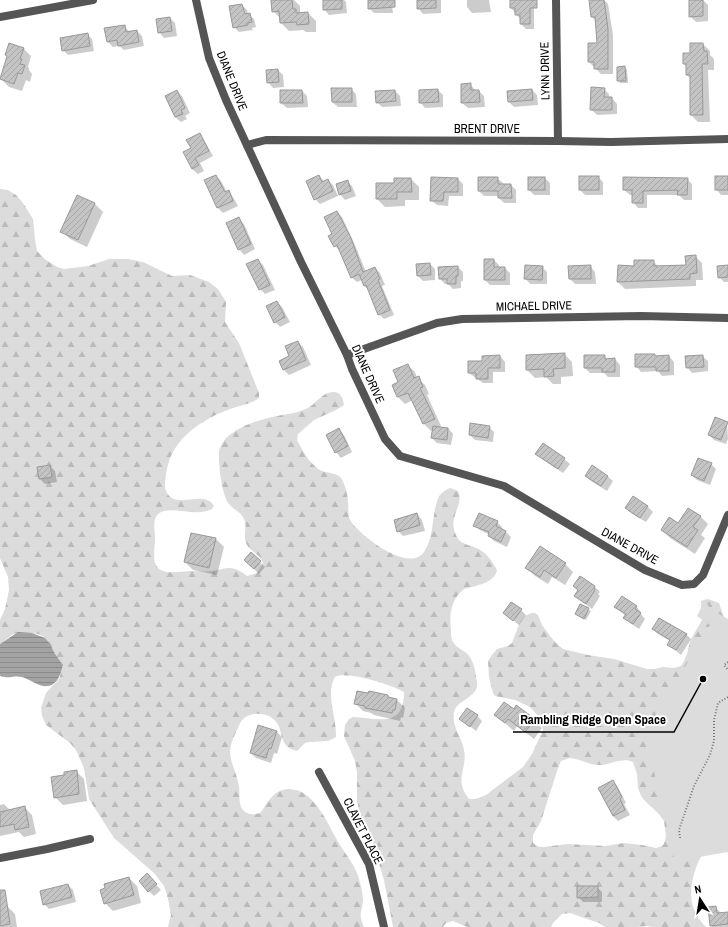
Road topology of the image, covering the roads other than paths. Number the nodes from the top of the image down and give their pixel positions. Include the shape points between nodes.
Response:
1 (93, 0) edge
2 (196, 0) edge
3 (556, 0) edge
4 (0, 16) edge
5 (728, 139) edge
6 (558, 141) junction
7 (247, 145) junction
8 (728, 318) edge
9 (347, 355) junction
10 (728, 515) edge
11 (319, 772) dead end
12 (90, 839) dead end
13 (0, 858) edge
14 (384, 927) edge

1 - 4 street
2 - 7 street, DIANE DRIVE via 209,58
3 - 6 street, LYNN DRIVE
5 - 6 street, BRENT DRIVE
6 - 7 street, BRENT DRIVE via 266,140
7 - 9 street, DIANE DRIVE
8 - 9 street, MICHAEL DRIVE via 641,316 462,319 437,323
9 - 10 street, DIANE DRIVE via 385,439 400,456 504,486 645,570 682,585 694,584 703,575
11 - 14 street, CLAVET PLACE via 369,864
12 - 13 street

